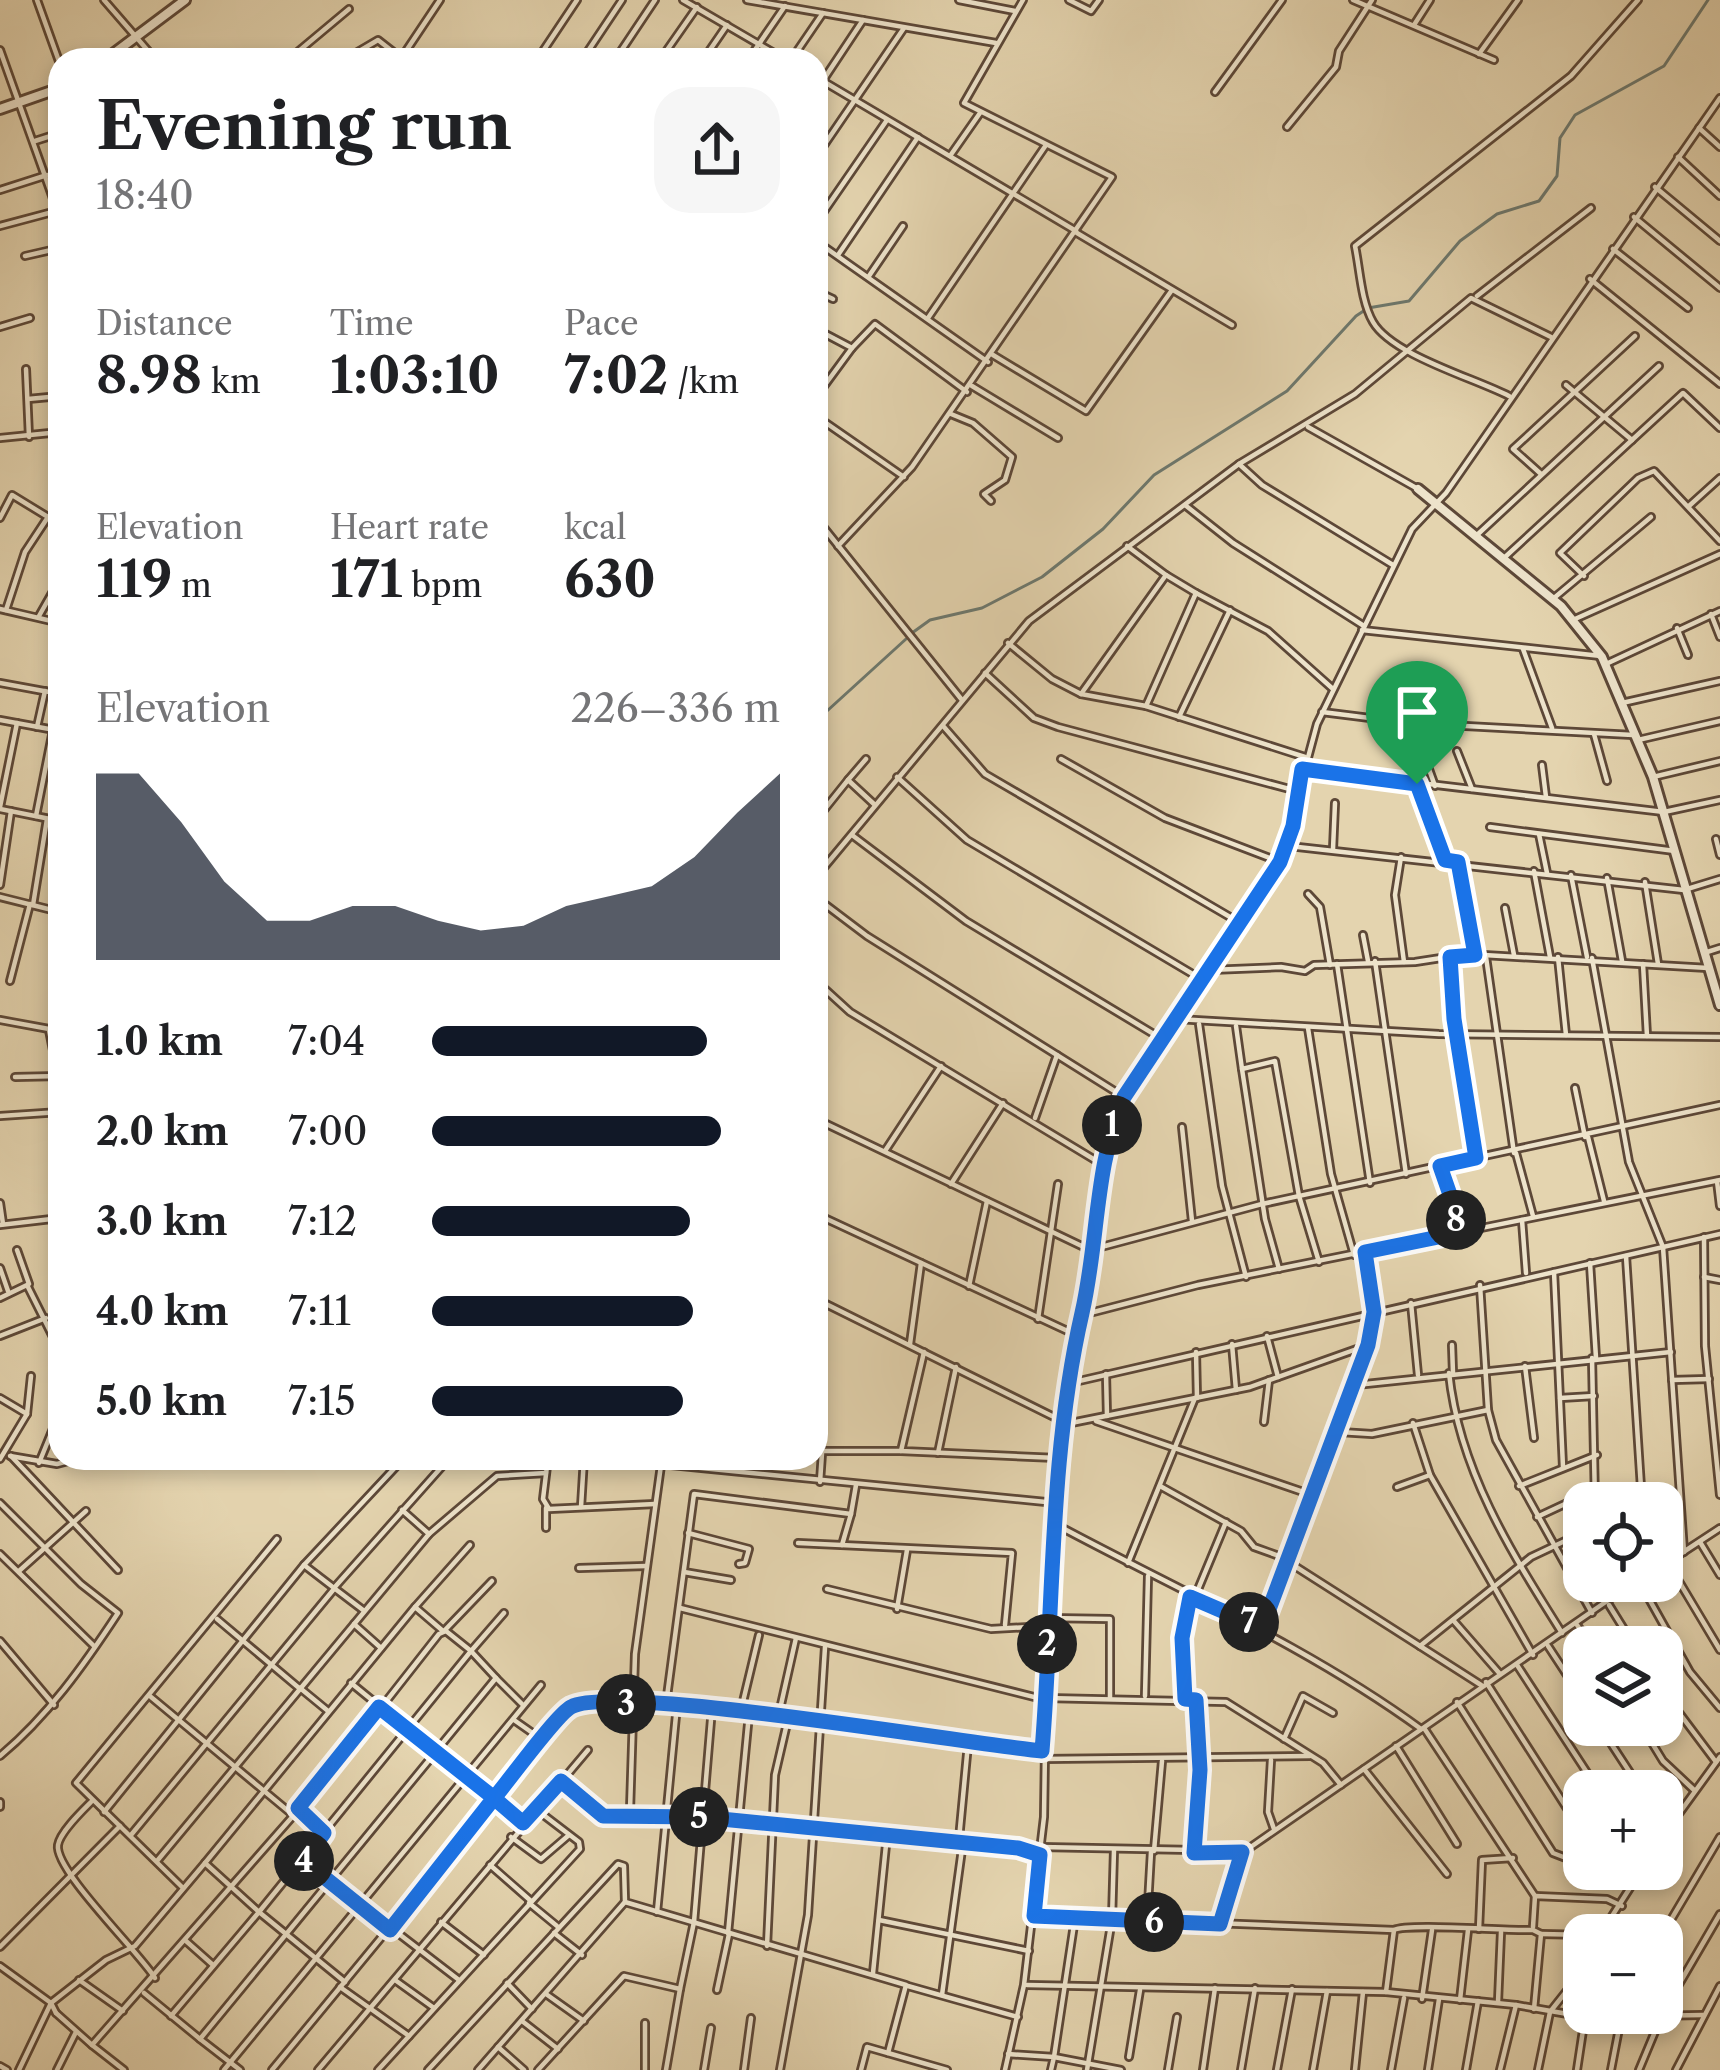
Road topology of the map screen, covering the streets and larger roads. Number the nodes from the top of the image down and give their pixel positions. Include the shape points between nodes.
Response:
1 (37, 0) edge
2 (104, 0) edge
3 (440, 0) edge
4 (577, 0) edge
5 (622, 0) edge
6 (655, 0) edge
7 (683, 0) edge
8 (747, 0) edge
9 (958, 0) edge
10 (1023, 0) edge
11 (1069, 0) edge
12 (1099, 0) edge
13 (1282, 0) edge
14 (1354, 0) edge
15 (1430, 0) edge
16 (1518, 0) edge
17 (1638, 0) edge
18 (178, 2) edge
19 (1370, 3) edge
20 (787, 4) edge
21 (697, 8) junction
22 (349, 9) dead end
23 (1016, 11) junction
24 (823, 13) junction
25 (862, 20) junction
26 (727, 26) junction
27 (904, 27) junction
28 (1414, 27) junction
29 (136, 40) junction
30 (998, 43) junction
31 (759, 44) junction
32 (54, 48) edge
33 (124, 48) edge
34 (144, 48) edge
35 (302, 48) edge
36 (407, 48) edge
37 (545, 48) edge
38 (590, 48) edge
39 (623, 48) edge
40 (669, 48) edge
41 (712, 48) edge
42 (756, 48) edge
43 (766, 48) edge
44 (798, 48) edge
45 (0, 50) edge
46 (1479, 54) junction
47 (1494, 60) dead end
48 (3, 66) edge
49 (828, 67) edge
50 (828, 84) edge
51 (1215, 92) dead end
52 (48, 93) edge
53 (1720, 98) edge
54 (855, 100) junction
55 (22, 103) junction
56 (0, 109) edge
57 (980, 113) junction
58 (887, 120) junction
59 (1287, 127) dead end
60 (1699, 128) junction
61 (48, 137) edge
62 (918, 137) junction
63 (828, 139) edge
64 (35, 141) junction
65 (1046, 145) junction
66 (1720, 146) edge
67 (950, 156) junction
68 (1678, 158) junction
69 (47, 176) junction
70 (48, 179) edge
71 (1655, 187) junction
72 (0, 190) edge
73 (1013, 195) junction
74 (1720, 196) edge
75 (828, 206) edge
76 (1591, 208) dead end
77 (48, 215) edge
78 (1634, 217) junction
79 (0, 226) edge
80 (903, 226) dead end
81 (1076, 232) junction
82 (1720, 241) edge
83 (1612, 248) junction
84 (828, 249) edge
85 (48, 251) edge
86 (838, 255) junction
87 (25, 256) dead end
88 (869, 276) junction
89 (1591, 279) junction
90 (1720, 288) edge
91 (1172, 290) junction
92 (828, 297) edge
93 (1475, 297) junction
94 (833, 299) dead end
95 (1688, 308) dead end
96 (29, 318) dead end
97 (928, 318) junction
98 (1232, 325) dead end
99 (0, 327) edge
100 (828, 335) edge
101 (1635, 336) dead end
102 (1552, 338) junction
103 (852, 348) junction
104 (1406, 350) junction
105 (994, 355) junction
106 (988, 362) junction
107 (1659, 366) dead end
108 (26, 369) dead end
109 (828, 381) edge
110 (1720, 384) edge
111 (1567, 385) dead end
112 (969, 389) junction
113 (1575, 392) junction
114 (1509, 396) junction
115 (48, 397) edge
116 (28, 399) junction
117 (951, 414) junction
118 (1602, 417) junction
119 (1718, 423) edge
120 (828, 424) edge
121 (1305, 426) junction
122 (48, 434) edge
123 (29, 437) junction
124 (0, 438) edge
125 (1058, 438) dead end
126 (1632, 440) junction
127 (1239, 464) junction
128 (1541, 474) junction
129 (904, 477) junction
130 (1719, 481) edge
131 (1418, 489) joint
132 (991, 501) dead end
133 (1437, 501) junction
134 (1184, 504) junction
135 (1689, 506) junction
136 (48, 517) joint
137 (1651, 517) dead end
138 (0, 518) edge
139 (828, 533) edge
140 (1477, 535) junction
141 (1720, 541) edge
142 (838, 546) junction
143 (1127, 546) junction
144 (1720, 554) edge
145 (1504, 558) junction
146 (1393, 565) junction
147 (1166, 575) junction
148 (1584, 576) junction
149 (1196, 593) junction
150 (1552, 598) junction
151 (48, 600) edge
152 (1230, 610) junction
153 (2, 611) edge
154 (1720, 611) edge
155 (1712, 614) junction
156 (38, 617) junction
157 (1575, 619) junction
158 (48, 620) edge
159 (1363, 628) junction
160 (1677, 628) junction
161 (1720, 637) edge
162 (1008, 644) junction
163 (1523, 649) junction
164 (1688, 655) dead end
165 (1604, 660) junction
166 (985, 673) junction
167 (1720, 681) edge
168 (0, 683) edge
169 (1334, 689) junction
170 (45, 691) junction
171 (48, 692) edge
172 (1081, 694) junction
173 (962, 700) junction
174 (1622, 703) junction
175 (1145, 706) junction
176 (1322, 712) junction
177 (1179, 717) junction
178 (0, 720) edge
179 (1720, 721) edge
180 (16, 723) junction
181 (1410, 723) junction
182 (943, 725) junction
183 (37, 727) junction
184 (48, 729) edge
185 (1553, 730) junction
186 (1594, 734) junction
187 (1635, 738) junction
188 (1457, 751) dead end
189 (1305, 757) junction
190 (1060, 759) dead end
191 (866, 760) dead end
192 (1720, 761) edge
193 (48, 765) edge
194 (1543, 765) dead end
195 (1302, 769) junction
196 (1653, 777) junction
197 (897, 778) junction
198 (848, 780) junction
199 (1607, 781) dead end
200 (1417, 784) junction
201 (1435, 786) junction
202 (1472, 789) junction
203 (1297, 791) junction
204 (1546, 796) junction
205 (1720, 800) edge
206 (1335, 803) dead end
207 (828, 805) edge
208 (875, 805) junction
209 (0, 808) edge
210 (11, 812) junction
211 (1664, 812) junction
212 (36, 816) junction
213 (47, 819) joint
214 (1490, 827) dead end
215 (1539, 834) junction
216 (852, 835) junction
217 (1716, 838) dead end
218 (1288, 846) junction
219 (1333, 849) junction
220 (1675, 851) junction
221 (1720, 855) edge
222 (1401, 856) junction
223 (1445, 860) junction
224 (1280, 862) junction
225 (1458, 862) junction
226 (828, 863) edge
227 (1534, 871) junction
228 (1547, 873) junction
229 (1571, 875) junction
230 (1607, 878) junction
231 (1720, 879) edge
232 (1645, 882) junction
233 (0, 885) edge
234 (1684, 890) junction
235 (1308, 894) dead end
236 (0, 897) edge
237 (32, 904) junction
238 (828, 906) edge
239 (1504, 908) dead end
240 (48, 909) edge
241 (1242, 924) junction
242 (1364, 935) dead end
243 (1720, 948) edge
244 (1704, 952) junction
245 (1475, 955) junction
246 (1486, 956) junction
247 (1514, 956) junction
248 (1450, 957) junction
249 (1554, 957) junction
250 (1589, 958) junction
251 (1622, 961) junction
252 (1372, 962) junction
253 (1404, 962) junction
254 (1334, 964) junction
255 (1643, 964) junction
256 (1658, 964) junction
257 (1708, 968) junction
258 (1210, 970) junction
259 (1202, 980) junction
260 (10, 981) dead end
261 (1717, 987) edge
262 (828, 992) edge
263 (1720, 1005) edge
264 (1178, 1019) junction
265 (0, 1020) edge
266 (1198, 1022) junction
267 (1236, 1026) junction
268 (1308, 1028) junction
269 (1347, 1029) junction
270 (48, 1030) edge
271 (1386, 1030) junction
272 (1459, 1034) junction
273 (1495, 1034) junction
274 (1567, 1035) junction
275 (1604, 1035) junction
276 (1647, 1036) junction
277 (1720, 1037) edge
278 (1164, 1040) junction
279 (1058, 1055) junction
280 (941, 1066) junction
281 (1242, 1069) junction
282 (48, 1076) edge
283 (15, 1077) dead end
284 (1575, 1088) dead end
285 (1124, 1097) junction
286 (1003, 1103) junction
287 (1720, 1105) edge
288 (48, 1113) edge
289 (0, 1116) edge
290 (1034, 1120) junction
291 (828, 1125) edge
292 (1182, 1127) dead end
293 (1622, 1127) junction
294 (1586, 1137) junction
295 (885, 1152) junction
296 (1515, 1153) junction
297 (1476, 1158) junction
298 (1100, 1163) junction
299 (1440, 1166) junction
300 (1406, 1174) junction
301 (1718, 1180) edge
302 (1370, 1183) junction
303 (951, 1184) junction
304 (1058, 1184) dead end
305 (1335, 1190) junction
306 (1299, 1196) junction
307 (1640, 1196) junction
308 (987, 1201) junction
309 (1605, 1202) junction
310 (0, 1203) edge
311 (1262, 1204) junction
312 (1720, 1206) edge
313 (1227, 1214) junction
314 (1534, 1217) junction
315 (48, 1219) edge
316 (828, 1220) edge
317 (1522, 1220) junction
318 (1192, 1221) junction
319 (2, 1225) edge
320 (1463, 1232) junction
321 (1054, 1234) junction
322 (1720, 1234) edge
323 (1704, 1237) junction
324 (1663, 1247) junction
325 (17, 1250) dead end
326 (1090, 1250) junction
327 (1365, 1252) junction
328 (1354, 1255) junction
329 (1626, 1256) junction
330 (1319, 1262) junction
331 (921, 1263) junction
332 (1590, 1263) junction
333 (0, 1268) edge
334 (1279, 1269) junction
335 (1554, 1272) junction
336 (1526, 1275) junction
337 (1246, 1277) junction
338 (1704, 1277) junction
339 (1720, 1280) edge
340 (1480, 1285) junction
341 (969, 1286) junction
342 (31, 1289) junction
343 (10, 1294) junction
344 (0, 1298) edge
345 (1412, 1303) junction
346 (828, 1305) edge
347 (1373, 1312) junction
348 (1082, 1315) junction
349 (46, 1318) junction
350 (1038, 1319) junction
351 (48, 1323) edge
352 (1074, 1334) junction
353 (0, 1336) edge
354 (1267, 1336) junction
355 (1232, 1344) junction
356 (910, 1345) junction
357 (1368, 1345) junction
358 (1452, 1345) dead end
359 (924, 1352) junction
360 (1196, 1352) junction
361 (1671, 1352) junction
362 (1632, 1355) junction
363 (1594, 1358) junction
364 (1560, 1362) junction
365 (1525, 1366) junction
366 (956, 1367) junction
367 (1488, 1371) junction
368 (1451, 1373) junction
369 (1106, 1374) junction
370 (31, 1376) dead end
371 (1278, 1377) junction
372 (1418, 1377) junction
373 (1708, 1379) junction
374 (1269, 1380) junction
375 (1672, 1380) junction
376 (1066, 1384) junction
377 (1356, 1384) junction
378 (1236, 1390) junction
379 (1594, 1396) junction
380 (0, 1398) edge
381 (1196, 1398) junction
382 (1560, 1398) junction
383 (1488, 1410) junction
384 (27, 1414) junction
385 (1454, 1415) junction
386 (1107, 1418) junction
387 (1717, 1418) edge
388 (1093, 1420) junction
389 (1059, 1422) junction
390 (1264, 1422) dead end
391 (1413, 1423) junction
392 (1338, 1432) junction
393 (0, 1438) edge
394 (1534, 1438) dead end
395 (48, 1441) edge
396 (8, 1444) junction
397 (1175, 1449) junction
398 (901, 1450) junction
399 (828, 1452) edge
400 (938, 1453) junction
401 (1597, 1455) junction
402 (5, 1456) edge
403 (1057, 1458) junction
404 (48, 1462) edge
405 (39, 1463) junction
406 (1563, 1467) junction
407 (393, 1470) edge
408 (438, 1470) edge
409 (546, 1470) edge
410 (583, 1470) edge
411 (661, 1470) edge
412 (730, 1470) edge
413 (820, 1470) edge
414 (546, 1473) junction
415 (1430, 1475) junction
416 (820, 1482) junction
417 (1598, 1482) edge
418 (1641, 1482) edge
419 (856, 1484) junction
420 (1160, 1486) junction
421 (1519, 1486) junction
422 (1397, 1487) dead end
423 (1312, 1495) junction
424 (1720, 1495) edge
425 (0, 1503) edge
426 (1056, 1503) junction
427 (655, 1504) junction
428 (1563, 1505) edge
429 (581, 1507) junction
430 (546, 1508) junction
431 (401, 1509) junction
432 (86, 1511) dead end
433 (851, 1514) junction
434 (1537, 1517) junction
435 (74, 1522) junction
436 (1226, 1522) junction
437 (1057, 1525) junction
438 (546, 1528) dead end
439 (1720, 1528) edge
440 (688, 1533) junction
441 (429, 1534) junction
442 (277, 1539) dead end
443 (1563, 1541) edge
444 (1700, 1542) junction
445 (798, 1543) dead end
446 (470, 1545) dead end
447 (842, 1545) junction
448 (46, 1546) junction
449 (1552, 1546) junction
450 (908, 1548) junction
451 (1684, 1552) joint
452 (0, 1554) edge
453 (1286, 1562) junction
454 (1128, 1563) junction
455 (739, 1564) dead end
456 (304, 1565) junction
457 (1521, 1565) junction
458 (646, 1566) junction
459 (579, 1568) dead end
460 (118, 1570) dead end
461 (19, 1571) junction
462 (684, 1572) junction
463 (1148, 1575) junction
464 (1720, 1575) edge
465 (731, 1580) dead end
466 (492, 1581) dead end
467 (334, 1588) junction
468 (827, 1589) dead end
469 (1493, 1589) junction
470 (1683, 1592) edge
471 (1192, 1598) junction
472 (1612, 1602) edge
473 (1649, 1602) edge
474 (1609, 1605) junction
475 (415, 1607) junction
476 (678, 1608) junction
477 (897, 1609) junction
478 (363, 1610) junction
479 (504, 1613) dead end
480 (1593, 1614) junction
481 (215, 1617) junction
482 (1453, 1620) junction
483 (1047, 1622) junction
484 (353, 1623) junction
485 (1005, 1625) junction
486 (1577, 1625) joint
487 (1622, 1626) edge
488 (1262, 1628) junction
489 (443, 1631) junction
490 (1562, 1633) junction
491 (759, 1635) dead end
492 (796, 1638) junction
493 (0, 1641) edge
494 (239, 1642) junction
495 (94, 1646) junction
496 (1420, 1646) junction
497 (1548, 1646) junction
498 (825, 1647) junction
499 (381, 1648) junction
500 (1720, 1650) edge
501 (471, 1651) junction
502 (1533, 1655) junction
503 (1517, 1664) junction
504 (269, 1665) junction
505 (1563, 1669) edge
506 (1501, 1674) junction
507 (496, 1678) junction
508 (351, 1683) junction
509 (1484, 1683) junction
510 (541, 1685) dead end
511 (299, 1688) junction
512 (1145, 1696) junction
513 (152, 1697) junction
514 (1110, 1698) junction
515 (1046, 1699) junction
516 (1185, 1699) junction
517 (1196, 1700) junction
518 (1457, 1702) junction
519 (633, 1704) junction
520 (665, 1704) junction
521 (54, 1705) junction
522 (524, 1705) junction
523 (677, 1706) junction
524 (379, 1707) junction
525 (712, 1708) junction
526 (1720, 1708) edge
527 (328, 1711) junction
528 (745, 1713) junction
529 (1333, 1713) dead end
530 (1683, 1716) edge
531 (778, 1718) junction
532 (788, 1719) junction
533 (180, 1720) junction
534 (514, 1720) junction
535 (817, 1723) junction
536 (1422, 1728) junction
537 (406, 1731) junction
538 (1284, 1739) junction
539 (544, 1741) junction
540 (207, 1744) junction
541 (968, 1744) junction
542 (1654, 1746) edge
543 (1396, 1747) junction
544 (588, 1750) dead end
545 (435, 1752) junction
546 (1042, 1755) junction
547 (0, 1756) edge
548 (1198, 1756) junction
549 (1310, 1756) junction
550 (1162, 1759) junction
551 (1271, 1760) junction
552 (1718, 1760) edge
553 (236, 1768) junction
554 (1364, 1769) junction
555 (1585, 1770) edge
556 (464, 1778) junction
557 (561, 1781) junction
558 (1341, 1785) junction
559 (265, 1791) junction
560 (1694, 1791) junction
561 (494, 1798) junction
562 (92, 1801) junction
563 (1563, 1802) edge
564 (1683, 1806) edge
565 (298, 1808) junction
566 (536, 1809) junction
567 (104, 1811) junction
568 (630, 1813) junction
569 (293, 1815) junction
570 (665, 1816) junction
571 (701, 1817) junction
572 (737, 1822) junction
573 (523, 1823) junction
574 (774, 1825) junction
575 (120, 1826) junction
576 (811, 1829) junction
577 (1274, 1829) junction
578 (324, 1833) junction
579 (569, 1834) junction
580 (130, 1835) junction
581 (887, 1835) junction
582 (511, 1837) junction
583 (1720, 1837) edge
584 (961, 1842) junction
585 (1457, 1844) dead end
586 (1114, 1849) junction
587 (1040, 1851) junction
588 (1152, 1852) junction
589 (1242, 1852) junction
590 (1194, 1853) junction
591 (1563, 1857) edge
592 (1513, 1858) junction
593 (304, 1861) junction
594 (157, 1862) junction
595 (205, 1863) junction
596 (489, 1864) junction
597 (1447, 1874) dead end
598 (73, 1876) junction
599 (331, 1881) junction
600 (182, 1887) junction
601 (231, 1887) junction
602 (1631, 1890) edge
603 (1535, 1896) junction
604 (530, 1902) junction
605 (625, 1902) junction
606 (360, 1906) junction
607 (1622, 1906) junction
608 (259, 1912) junction
609 (657, 1912) junction
610 (1615, 1914) edge
611 (1673, 1914) edge
612 (1720, 1914) edge
613 (1034, 1916) junction
614 (1075, 1918) junction
615 (1112, 1919) junction
616 (880, 1920) junction
617 (441, 1922) junction
618 (694, 1922) junction
619 (1147, 1922) junction
620 (1220, 1924) junction
621 (390, 1930) junction
622 (556, 1930) junction
623 (1394, 1930) junction
624 (1432, 1930) junction
625 (1468, 1930) junction
626 (1532, 1930) junction
627 (1479, 1931) junction
628 (1501, 1932) junction
629 (729, 1933) junction
630 (1541, 1934) junction
631 (1563, 1934) edge
632 (287, 1935) junction
633 (951, 1938) junction
634 (185, 1940) junction
635 (135, 1946) junction
636 (767, 1946) junction
637 (0, 1947) edge
638 (417, 1951) junction
639 (1029, 1951) junction
640 (484, 1954) junction
641 (582, 1954) junction
642 (799, 1954) junction
643 (315, 1960) junction
644 (213, 1965) junction
645 (0, 1966) edge
646 (873, 1975) junction
647 (155, 1978) junction
648 (80, 1979) junction
649 (394, 1979) junction
650 (1683, 1979) edge
651 (459, 1980) junction
652 (507, 1983) junction
653 (343, 1985) junction
654 (906, 1985) junction
655 (1024, 1985) junction
656 (1720, 1986) edge
657 (1065, 1987) junction
658 (1215, 1988) junction
659 (1255, 1988) junction
660 (680, 1989) junction
661 (717, 1990) dead end
662 (1102, 1990) junction
663 (1140, 1990) junction
664 (1292, 1990) junction
665 (142, 1991) junction
666 (1327, 1991) junction
667 (1364, 1992) junction
668 (1386, 1993) junction
669 (546, 1994) junction
670 (942, 1995) junction
671 (1563, 1996) edge
672 (1404, 1997) junction
673 (1422, 1999) junction
674 (1439, 1999) junction
675 (1460, 2000) junction
676 (1478, 2001) junction
677 (51, 2002) junction
678 (1498, 2002) junction
679 (1516, 2005) junction
680 (434, 2008) junction
681 (370, 2009) junction
682 (532, 2009) junction
683 (1534, 2009) junction
684 (123, 2011) junction
685 (1550, 2012) junction
686 (52, 2013) junction
687 (1563, 2014) edge
688 (1683, 2014) edge
689 (1703, 2015) junction
690 (171, 2016) junction
691 (1018, 2017) junction
692 (1177, 2017) dead end
693 (751, 2018) dead end
694 (522, 2020) junction
695 (584, 2021) junction
696 (645, 2023) dead end
697 (711, 2028) dead end
698 (76, 2032) junction
699 (1583, 2034) edge
700 (1618, 2034) edge
701 (1655, 2034) edge
702 (410, 2036) junction
703 (200, 2039) junction
704 (92, 2045) junction
705 (498, 2047) junction
706 (558, 2049) junction
707 (888, 2053) junction
708 (1008, 2054) junction
709 (1054, 2057) junction
710 (1129, 2057) dead end
711 (904, 2059) junction
712 (230, 2062) junction
713 (1087, 2067) edge
714 (19, 2070) edge
715 (57, 2070) edge
716 (124, 2070) edge
717 (224, 2070) edge
718 (240, 2070) edge
719 (272, 2070) edge
720 (318, 2070) edge
721 (378, 2070) edge
722 (428, 2070) edge
723 (478, 2070) edge
724 (524, 2070) edge
725 (540, 2070) edge
726 (645, 2070) edge
727 (666, 2070) edge
728 (704, 2070) edge
729 (743, 2070) edge
730 (780, 2070) edge
731 (861, 2070) edge
732 (902, 2070) edge
733 (947, 2070) edge
734 (1005, 2070) edge
735 (1051, 2070) edge
736 (1121, 2070) edge
737 (1168, 2070) edge
738 (1203, 2070) edge
739 (1240, 2070) edge
740 (1277, 2070) edge
741 (1313, 2070) edge
742 (1355, 2070) edge
743 (1391, 2070) edge
744 (1428, 2070) edge
745 (1466, 2070) edge
746 (1500, 2070) edge
747 (1538, 2070) edge
748 (1576, 2070) edge
749 (1611, 2070) edge
750 (1640, 2070) edge
751 (1676, 2070) edge

1 - 32 street
2 - 29 street
3 - 36 street
4 - 37 street
5 - 38 street
6 - 39 street
7 - 21 street
8 - 20 street
9 - 23 street
10 - 23 street
11 - 12 street via 1091,11
13 - 51 street
14 - 19 street
15 - 28 street
16 - 46 street
17 - 104 street via 1581,67 1355,246 1374,323
18 - 29 street
19 - 28 street
19 - 59 street via 1336,67
20 - 24 street
20 - 31 street
21 - 26 street
21 - 40 street
22 - 35 street
23 - 30 street
24 - 25 street
24 - 44 street
25 - 27 street
25 - 49 street
26 - 31 street
26 - 41 street
27 - 30 street
27 - 54 street
28 - 46 street
29 - 33 street
29 - 34 street
30 - 57 street via 964,102
31 - 42 street
31 - 43 street
45 - 48 street
46 - 47 street
48 - 55 street
50 - 54 street
52 - 55 street
53 - 60 street
54 - 58 street
54 - 63 street
55 - 56 street
55 - 64 street
57 - 65 street
57 - 67 street
58 - 62 street
58 - 75 street
60 - 66 street
60 - 68 street
61 - 64 street
62 - 67 street
62 - 86 street
64 - 69 street
65 - 73 street
65 - 81 street via 1112,177
67 - 73 street
68 - 71 street
68 - 74 street
69 - 70 street
69 - 72 street
71 - 78 street
71 - 82 street
73 - 81 street
73 - 97 street
76 - 93 street
77 - 79 street
78 - 83 street
78 - 90 street
80 - 88 street
81 - 91 street
81 - 105 street
83 - 89 street
83 - 95 street
84 - 86 street
85 - 87 street
86 - 88 street
88 - 97 street
89 - 102 street
89 - 110 street
91 - 98 street
91 - 105 street via 1086,411
92 - 94 street
93 - 102 street
93 - 104 street
96 - 99 street
97 - 106 street
100 - 103 street
101 - 113 street
102 - 114 street
103 - 109 street
103 - 112 street via 875,324
104 - 114 street
104 - 121 street
105 - 106 street
106 - 112 street
107 - 118 street
108 - 116 street
111 - 113 street
112 - 117 street
112 - 125 street
113 - 118 street
113 - 128 street via 1514,448
114 - 133 street
115 - 116 street
116 - 123 street
117 - 129 street
117 - 132 street via 1014,460 1005,480 984,494
118 - 126 street
118 - 128 street
119 - 126 street via 1683,393
120 - 129 street
121 - 127 street
121 - 131 street
122 - 123 street
123 - 124 street
126 - 145 street
127 - 134 street
127 - 146 street
128 - 140 street
129 - 142 street
130 - 135 street
131 - 133 street
133 - 140 street
133 - 146 street
134 - 143 street
134 - 159 street
135 - 141 street
135 - 148 street via 1660,475 1638,478 1560,553
136 - 138 street via 12,496
136 - 153 street
137 - 148 street
139 - 142 street
140 - 145 street
142 - 173 street
143 - 147 street
143 - 162 street
144 - 157 street
145 - 150 street
146 - 159 street
147 - 149 street
147 - 172 street
148 - 150 street
149 - 152 street
149 - 175 street
150 - 157 street
151 - 156 street
152 - 169 street via 1268,631
152 - 177 street
153 - 156 street
154 - 155 street
155 - 160 street
155 - 161 street
156 - 158 street
157 - 165 street
159 - 163 street
159 - 169 street
160 - 164 street
160 - 165 street
162 - 166 street
162 - 172 street
163 - 165 street
163 - 185 street
165 - 174 street
166 - 173 street
166 - 203 street via 1034,718
167 - 174 street
168 - 170 street
169 - 176 street
170 - 171 street
170 - 183 street
172 - 175 street
173 - 182 street
174 - 187 street
175 - 177 street
176 - 181 street
176 - 189 street
177 - 189 street
178 - 180 street
179 - 187 street
180 - 183 street
180 - 209 street
181 - 185 street
181 - 201 street
182 - 197 street
182 - 241 street via 985,774
183 - 184 street
185 - 186 street
186 - 187 street
186 - 199 street
187 - 196 street
188 - 202 street
189 - 195 street
190 - 224 street via 1165,818
191 - 198 street
192 - 196 street
193 - 212 street
194 - 204 street
195 - 200 street
195 - 203 street
196 - 211 street
197 - 208 street
197 - 259 street via 967,840
198 - 207 street
198 - 208 street
200 - 201 street
200 - 223 street
201 - 202 street
202 - 204 street
203 - 218 street
204 - 211 street
205 - 211 street
206 - 219 street
208 - 216 street
209 - 210 street
210 - 212 street
210 - 233 street
211 - 220 street
212 - 213 street
213 - 237 street
214 - 215 street
215 - 220 street
215 - 228 street
216 - 226 street
216 - 278 street via 966,921
217 - 221 street
218 - 219 street
218 - 224 street
219 - 222 street
220 - 234 street
222 - 223 street
222 - 253 street via 1395,895
223 - 225 street
224 - 241 street
225 - 227 street
225 - 245 street
227 - 228 street
227 - 249 street
228 - 229 street
229 - 230 street
229 - 250 street
230 - 232 street
230 - 251 street
231 - 234 street
232 - 234 street
232 - 256 street
234 - 244 street
235 - 254 street via 1320,907
236 - 237 street
237 - 240 street
237 - 260 street
238 - 279 street
239 - 247 street
241 - 258 street
242 - 252 street
243 - 244 street
244 - 257 street
245 - 246 street
245 - 248 street
246 - 247 street
246 - 273 street
247 - 249 street
248 - 253 street
248 - 272 street
249 - 250 street
249 - 274 street
250 - 251 street
250 - 275 street
251 - 255 street
252 - 253 street
252 - 254 street
252 - 271 street
254 - 258 street
254 - 269 street
255 - 256 street
255 - 276 street
256 - 257 street
257 - 261 street
258 - 259 street
259 - 264 street
261 - 263 street
262 - 280 street
264 - 266 street
264 - 278 street
265 - 270 street
266 - 267 street
266 - 313 street
267 - 268 street
267 - 281 street
268 - 269 street
268 - 305 street
269 - 271 street
269 - 302 street
271 - 272 street
271 - 300 street
272 - 273 street
272 - 297 street
273 - 274 street
273 - 296 street
274 - 275 street
275 - 276 street
275 - 293 street
276 - 277 street
278 - 285 street
279 - 285 street
279 - 290 street
280 - 286 street
280 - 295 street
281 - 306 street via 1275,1060
281 - 311 street
282 - 283 street
284 - 294 street
285 - 298 street
286 - 290 street
286 - 303 street
287 - 293 street
288 - 289 street
290 - 298 street
291 - 295 street
292 - 318 street
293 - 294 street
293 - 307 street
294 - 296 street
294 - 309 street
295 - 303 street
296 - 297 street
296 - 314 street
297 - 299 street
298 - 326 street
299 - 300 street
299 - 320 street
300 - 302 street
301 - 307 street
301 - 312 street
302 - 305 street
303 - 308 street
304 - 321 street
305 - 306 street
305 - 328 street
306 - 311 street
306 - 330 street
307 - 309 street
307 - 324 street
308 - 321 street
308 - 341 street
309 - 314 street
310 - 319 street
311 - 313 street
311 - 334 street
313 - 318 street
313 - 337 street
314 - 317 street
315 - 319 street
316 - 331 street
317 - 320 street
317 - 336 street
318 - 326 street
320 - 327 street
321 - 326 street
321 - 350 street
322 - 323 street
323 - 324 street
323 - 338 street
324 - 329 street
324 - 361 street
325 - 342 street
326 - 348 street
327 - 328 street
327 - 347 street
328 - 330 street
329 - 332 street
329 - 362 street
330 - 334 street
331 - 341 street
331 - 356 street
332 - 335 street
332 - 363 street
333 - 343 street
334 - 337 street
335 - 336 street
335 - 364 street
336 - 340 street
337 - 348 street
338 - 339 street
338 - 373 street
340 - 345 street
340 - 367 street
341 - 350 street
342 - 343 street
342 - 349 street
343 - 344 street
345 - 347 street
345 - 372 street
346 - 356 street
347 - 354 street
347 - 357 street
348 - 352 street
349 - 351 street
349 - 353 street
350 - 352 street
352 - 376 street
354 - 355 street
354 - 371 street
355 - 360 street
355 - 378 street
356 - 359 street
357 - 371 street
357 - 377 street
358 - 368 street
359 - 366 street
359 - 398 street
360 - 369 street
360 - 381 street
361 - 362 street
361 - 375 street
362 - 363 street
362 - 418 street
363 - 364 street
363 - 379 street
364 - 365 street
364 - 382 street
365 - 367 street
365 - 394 street
366 - 389 street
366 - 400 street
367 - 368 street
367 - 383 street
368 - 372 street
368 - 385 street
369 - 376 street
369 - 386 street
370 - 384 street
371 - 374 street
372 - 377 street
373 - 375 street
373 - 387 street
374 - 378 street
374 - 390 street
375 - 451 street
376 - 389 street
377 - 392 street
378 - 381 street
379 - 382 street
379 - 401 street
380 - 384 street
381 - 386 street
381 - 397 street
382 - 406 street
383 - 385 street
383 - 421 street
384 - 396 street
385 - 391 street
385 - 457 street via 1474,1478
386 - 388 street
387 - 424 street
388 - 389 street
388 - 397 street
389 - 403 street
391 - 392 street via 1372,1435
391 - 415 street
392 - 423 street
393 - 396 street
395 - 405 street
396 - 402 street
397 - 420 street
397 - 423 street
398 - 399 street
398 - 400 street
400 - 403 street
401 - 406 street
401 - 417 street
402 - 405 street
402 - 435 street
403 - 426 street
404 - 405 street
406 - 421 street
407 - 456 street
408 - 431 street
409 - 414 street
410 - 429 street
411 - 427 street
412 - 416 street
413 - 416 street
414 - 430 street
414 - 441 street via 496,1476
415 - 422 street
415 - 469 street
416 - 419 street
419 - 426 street
419 - 433 street
420 - 436 street
420 - 454 street
421 - 434 street
423 - 453 street
425 - 448 street
426 - 437 street
427 - 429 street
427 - 458 street
428 - 434 street
429 - 430 street
430 - 438 street
431 - 441 street
431 - 467 street
432 - 435 street
433 - 440 street via 698,1493
433 - 447 street
434 - 449 street
435 - 448 street
435 - 460 street
436 - 453 street
436 - 471 street
437 - 454 street
437 - 483 street
439 - 444 street
440 - 455 street via 749,1549
440 - 462 street
441 - 478 street
442 - 481 street
443 - 449 street
444 - 451 street
444 - 464 street
445 - 447 street
446 - 475 street
447 - 450 street
448 - 461 street
448 - 495 street via 118,1611
449 - 457 street
449 - 480 street
450 - 477 street
450 - 485 street via 1012,1553
452 - 461 street
453 - 488 street
453 - 496 street
454 - 463 street
456 - 467 street
456 - 494 street
457 - 469 street
457 - 490 street
458 - 459 street
458 - 519 street
461 - 495 street
462 - 465 street
462 - 476 street
463 - 471 street
463 - 512 street
466 - 489 street
467 - 478 street
467 - 504 street
468 - 477 street
469 - 482 street
469 - 502 street
470 - 500 street
471 - 488 street
471 - 516 street via 1182,1638
472 - 474 street
473 - 526 street
474 - 480 street
474 - 487 street
475 - 489 street
475 - 499 street
476 - 492 street
476 - 520 street
477 - 485 street
478 - 484 street
479 - 501 street
480 - 486 street
481 - 494 street
481 - 513 street
482 - 496 street
482 - 506 street
483 - 485 street
483 - 514 street via 1110,1619
483 - 515 street
484 - 499 street
484 - 511 street
486 - 490 street
488 - 536 street
489 - 501 street
489 - 524 street
490 - 497 street
491 - 528 street
492 - 498 street
492 - 531 street
493 - 521 street
494 - 504 street
494 - 533 street
495 - 521 street
496 - 509 street
497 - 502 street
497 - 505 street
498 - 515 street
498 - 535 street
499 - 508 street
501 - 507 street
501 - 537 street
502 - 503 street
503 - 506 street
503 - 555 street
504 - 511 street
504 - 540 street
506 - 509 street
507 - 522 street
507 - 545 street
508 - 524 street
508 - 527 street
509 - 518 street
509 - 563 street
510 - 522 street
511 - 527 street
511 - 553 street
512 - 514 street
512 - 516 street
513 - 533 street
513 - 562 street via 77,1781
514 - 515 street
515 - 546 street
516 - 517 street
517 - 538 street via 1226,1702
517 - 548 street
518 - 536 street
518 - 591 street via 1553,1853
519 - 520 street
519 - 539 street via 572,1706
519 - 568 street
520 - 523 street
521 - 547 street
522 - 534 street
523 - 525 street
523 - 570 street
524 - 537 street
524 - 565 street
525 - 528 street
525 - 571 street
527 - 559 street
528 - 531 street
528 - 572 street
529 - 538 street via 1304,1696
530 - 552 street
531 - 532 street
532 - 535 street
532 - 574 street
533 - 540 street
533 - 567 street
534 - 539 street
534 - 556 street
535 - 541 street
535 - 576 street
536 - 543 street
536 - 592 street
537 - 545 street
537 - 578 street
538 - 549 street
539 - 561 street
540 - 553 street
540 - 580 street
541 - 546 street
541 - 584 street
542 - 560 street
543 - 554 street
543 - 585 street
544 - 557 street
545 - 556 street
545 - 599 street
546 - 550 street
546 - 587 street
548 - 550 street
548 - 551 street
548 - 590 street
549 - 551 street
549 - 558 street
550 - 588 street
551 - 577 street
552 - 560 street
553 - 559 street
553 - 594 street
554 - 558 street
554 - 597 street
556 - 561 street
556 - 606 street
557 - 566 street
557 - 568 street via 596,1813
558 - 577 street
559 - 569 street
559 - 595 street
560 - 564 street
561 - 573 street
561 - 621 street
562 - 567 street
562 - 598 street via 58,1845
565 - 569 street
565 - 578 street
566 - 573 street
566 - 579 street
567 - 575 street
568 - 570 street
569 - 601 street
570 - 571 street
570 - 609 street
571 - 572 street
571 - 618 street
572 - 574 street
572 - 629 street
573 - 582 street
574 - 576 street
574 - 636 street
575 - 580 street
575 - 598 street
576 - 581 street
576 - 642 street
577 - 589 street
578 - 593 street
579 - 582 street via 541,1859
579 - 604 street via 580,1849
580 - 594 street
581 - 584 street
581 - 616 street
582 - 596 street
583 - 611 street
584 - 587 street
584 - 633 street
586 - 587 street
586 - 588 street
586 - 615 street
587 - 613 street
588 - 590 street
588 - 619 street
589 - 590 street
589 - 620 street
592 - 603 street
592 - 627 street via 1482,1860
593 - 599 street
593 - 608 street
594 - 600 street
595 - 600 street
595 - 601 street
596 - 604 street
596 - 617 street
598 - 635 street
598 - 637 street
599 - 606 street
599 - 632 street
600 - 635 street
601 - 608 street
601 - 634 street
602 - 607 street
603 - 607 street
603 - 626 street
604 - 622 street
604 - 640 street
605 - 609 street
605 - 622 street via 618,1864
605 - 641 street
606 - 621 street
606 - 643 street
607 - 610 street
608 - 632 street
608 - 644 street
609 - 618 street
612 - 650 street
613 - 614 street
613 - 639 street
614 - 615 street
614 - 657 street
615 - 619 street
615 - 662 street
616 - 633 street
616 - 646 street
617 - 638 street
617 - 640 street
618 - 629 street
618 - 660 street
619 - 620 street
620 - 623 street
621 - 638 street
621 - 653 street
622 - 641 street
622 - 652 street
623 - 624 street
623 - 668 street
624 - 625 street
624 - 673 street
625 - 627 street
625 - 675 street
626 - 628 street
626 - 630 street
627 - 628 street
628 - 678 street
629 - 636 street
629 - 661 street
630 - 631 street
630 - 683 street
632 - 643 street
632 - 703 street
633 - 639 street
633 - 670 street
634 - 644 street
634 - 647 street
635 - 647 street
635 - 648 street
636 - 642 street
638 - 649 street
638 - 651 street
639 - 655 street
640 - 651 street
641 - 669 street
642 - 646 street
642 - 730 street
643 - 653 street
643 - 712 street
644 - 690 street
645 - 677 street
646 - 654 street
647 - 665 street
648 - 677 street
648 - 684 street
649 - 680 street
649 - 681 street
651 - 680 street
652 - 682 street
652 - 722 street
653 - 681 street
653 - 719 street
654 - 670 street
654 - 707 street
655 - 657 street
655 - 691 street
656 - 689 street
657 - 662 street
657 - 709 street
658 - 659 street
658 - 663 street
658 - 738 street
659 - 664 street
659 - 739 street
660 - 695 street via 624,1976
660 - 727 street
662 - 663 street
662 - 713 street
663 - 710 street
664 - 666 street
664 - 740 street
665 - 684 street
665 - 690 street
666 - 667 street
666 - 741 street
667 - 668 street
667 - 742 street
668 - 672 street
669 - 682 street
669 - 695 street
670 - 691 street
671 - 685 street
672 - 673 street
672 - 743 street
673 - 674 street
674 - 675 street
674 - 744 street
675 - 676 street
676 - 678 street
676 - 745 street
677 - 686 street
678 - 679 street
679 - 683 street
679 - 746 street
680 - 702 street
681 - 702 street
681 - 720 street
682 - 694 street
683 - 685 street
684 - 704 street
685 - 687 street
685 - 747 street
686 - 698 street
686 - 714 street
688 - 689 street
689 - 751 street
690 - 703 street
691 - 708 street
692 - 737 street
693 - 729 street
694 - 705 street
694 - 706 street
695 - 706 street
696 - 726 street
697 - 728 street
698 - 704 street
698 - 715 street
699 - 748 street
700 - 749 street
701 - 750 street
702 - 721 street
703 - 712 street
704 - 716 street
705 - 723 street
705 - 724 street
706 - 725 street
707 - 711 street
707 - 731 street via 867,2047
708 - 709 street
708 - 734 street
709 - 713 street
709 - 735 street
711 - 732 street
711 - 733 street
712 - 717 street
712 - 718 street
713 - 736 street

